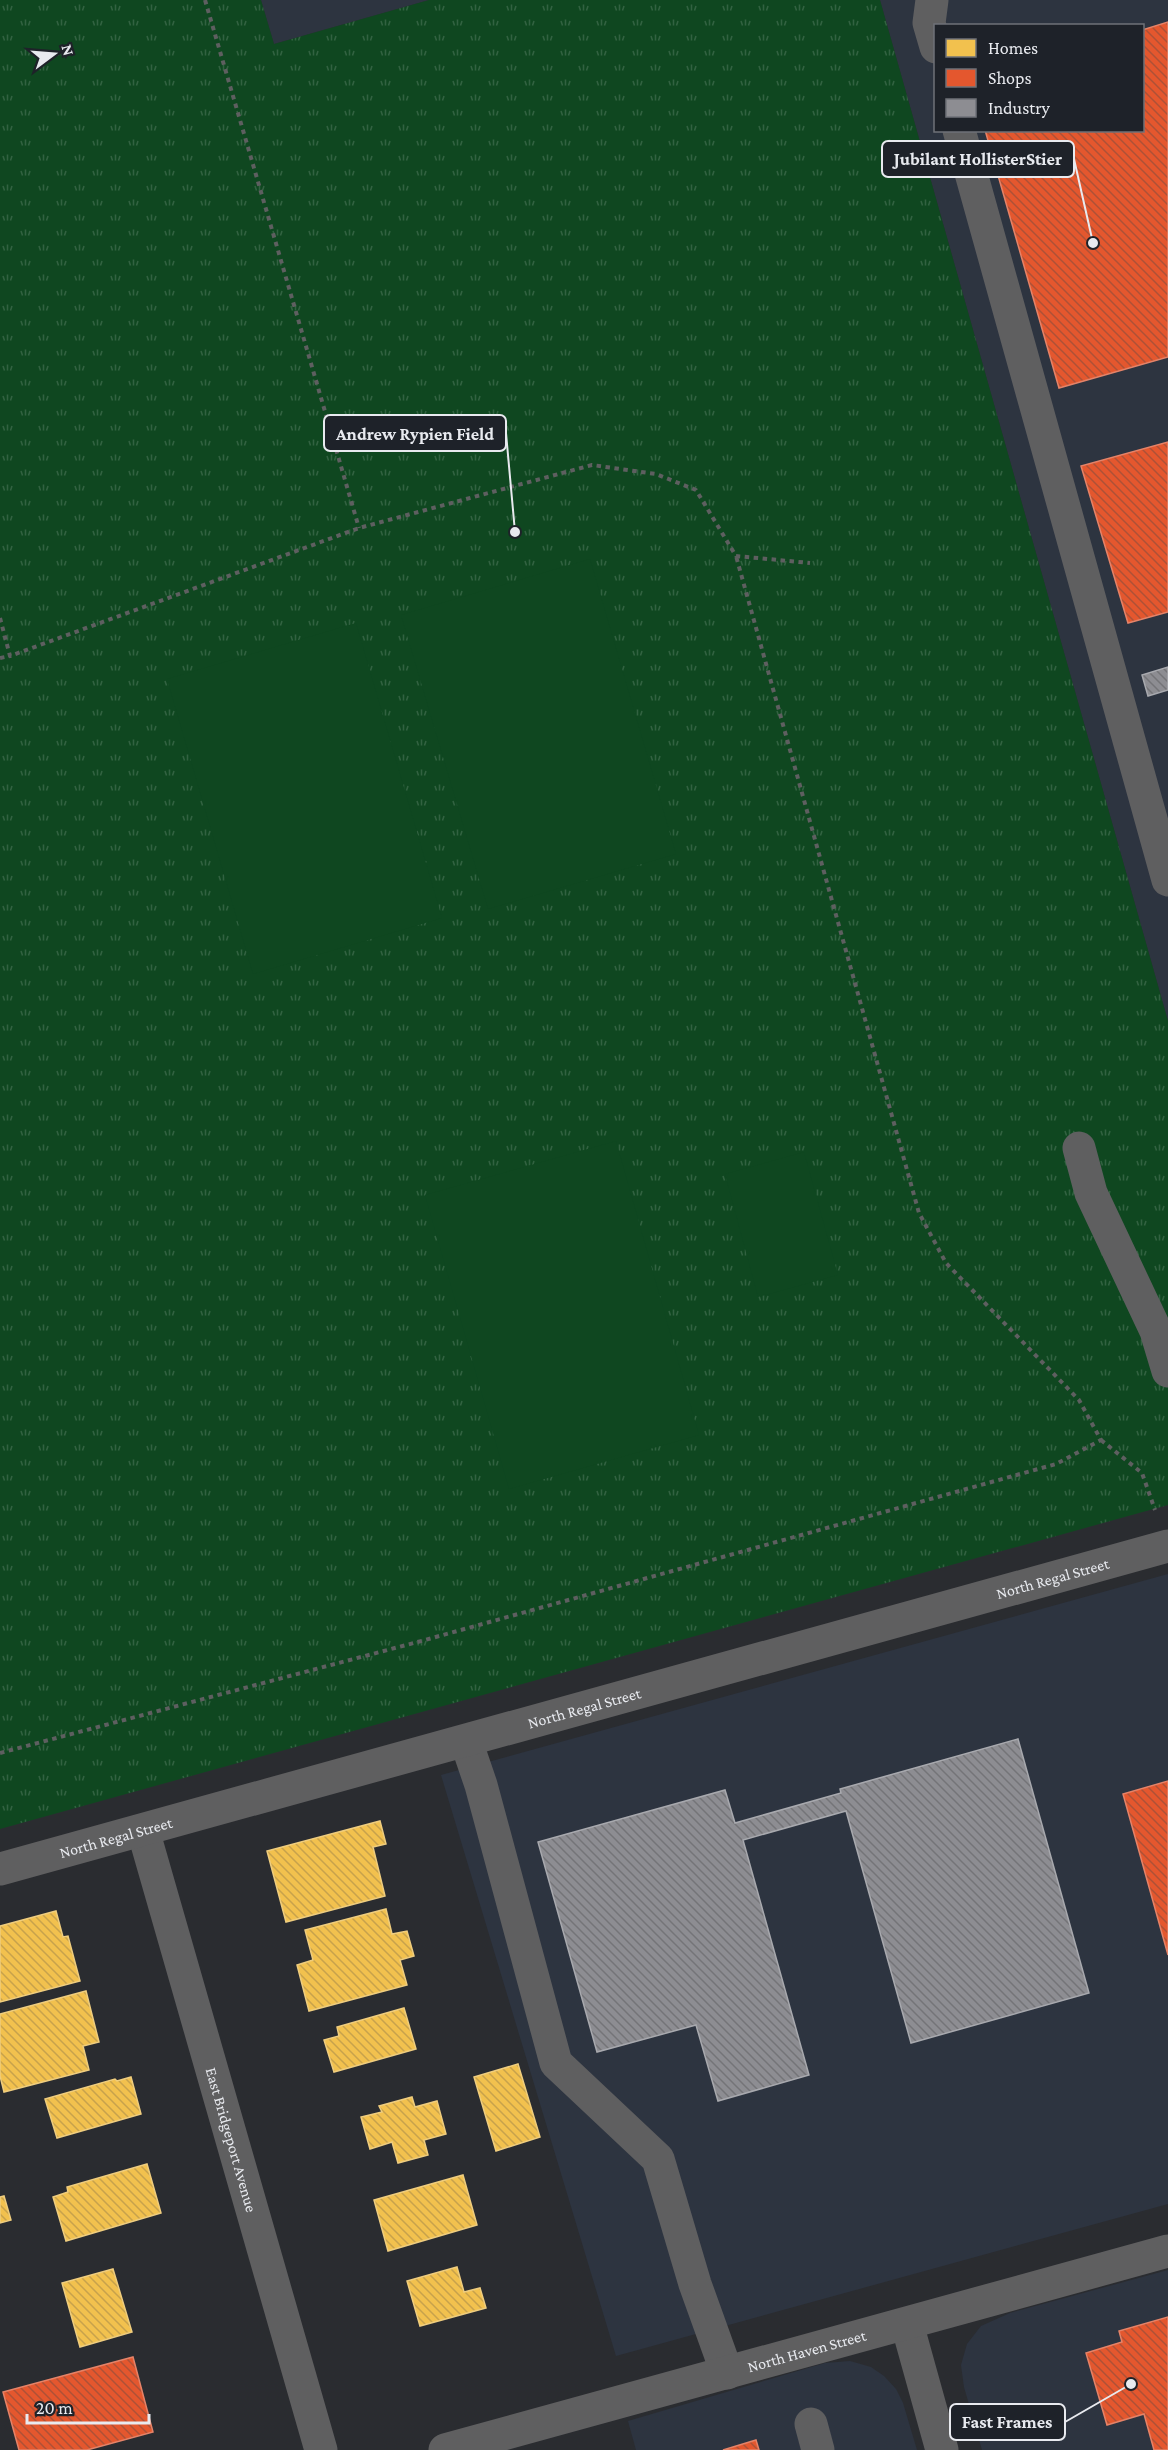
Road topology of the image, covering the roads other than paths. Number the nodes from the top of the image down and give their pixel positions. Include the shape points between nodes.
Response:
1 (932, 0) edge
2 (934, 40) edge
3 (960, 132) edge
4 (1168, 880) edge
5 (1079, 1148) dead end
6 (1168, 1371) edge
7 (1167, 1546) edge
8 (466, 1741) junction
9 (143, 1830) junction
10 (0, 1869) edge
11 (1168, 2251) edge
12 (907, 2324) junction
13 (728, 2373) junction
14 (321, 2450) edge
15 (445, 2450) edge
16 (942, 2450) edge

1 - 2 street via 929,23
3 - 4 street
5 - 6 street via 1091,1193 1156,1331
7 - 8 street, North Regal Street
8 - 9 street, North Regal Street
8 - 13 street via 556,2063 658,2159 695,2284
9 - 10 street, North Regal Street
9 - 14 street, East Bridgeport Avenue
11 - 12 street, North Haven Street
12 - 13 street, North Haven Street
12 - 16 street
13 - 15 street, North Haven Street

